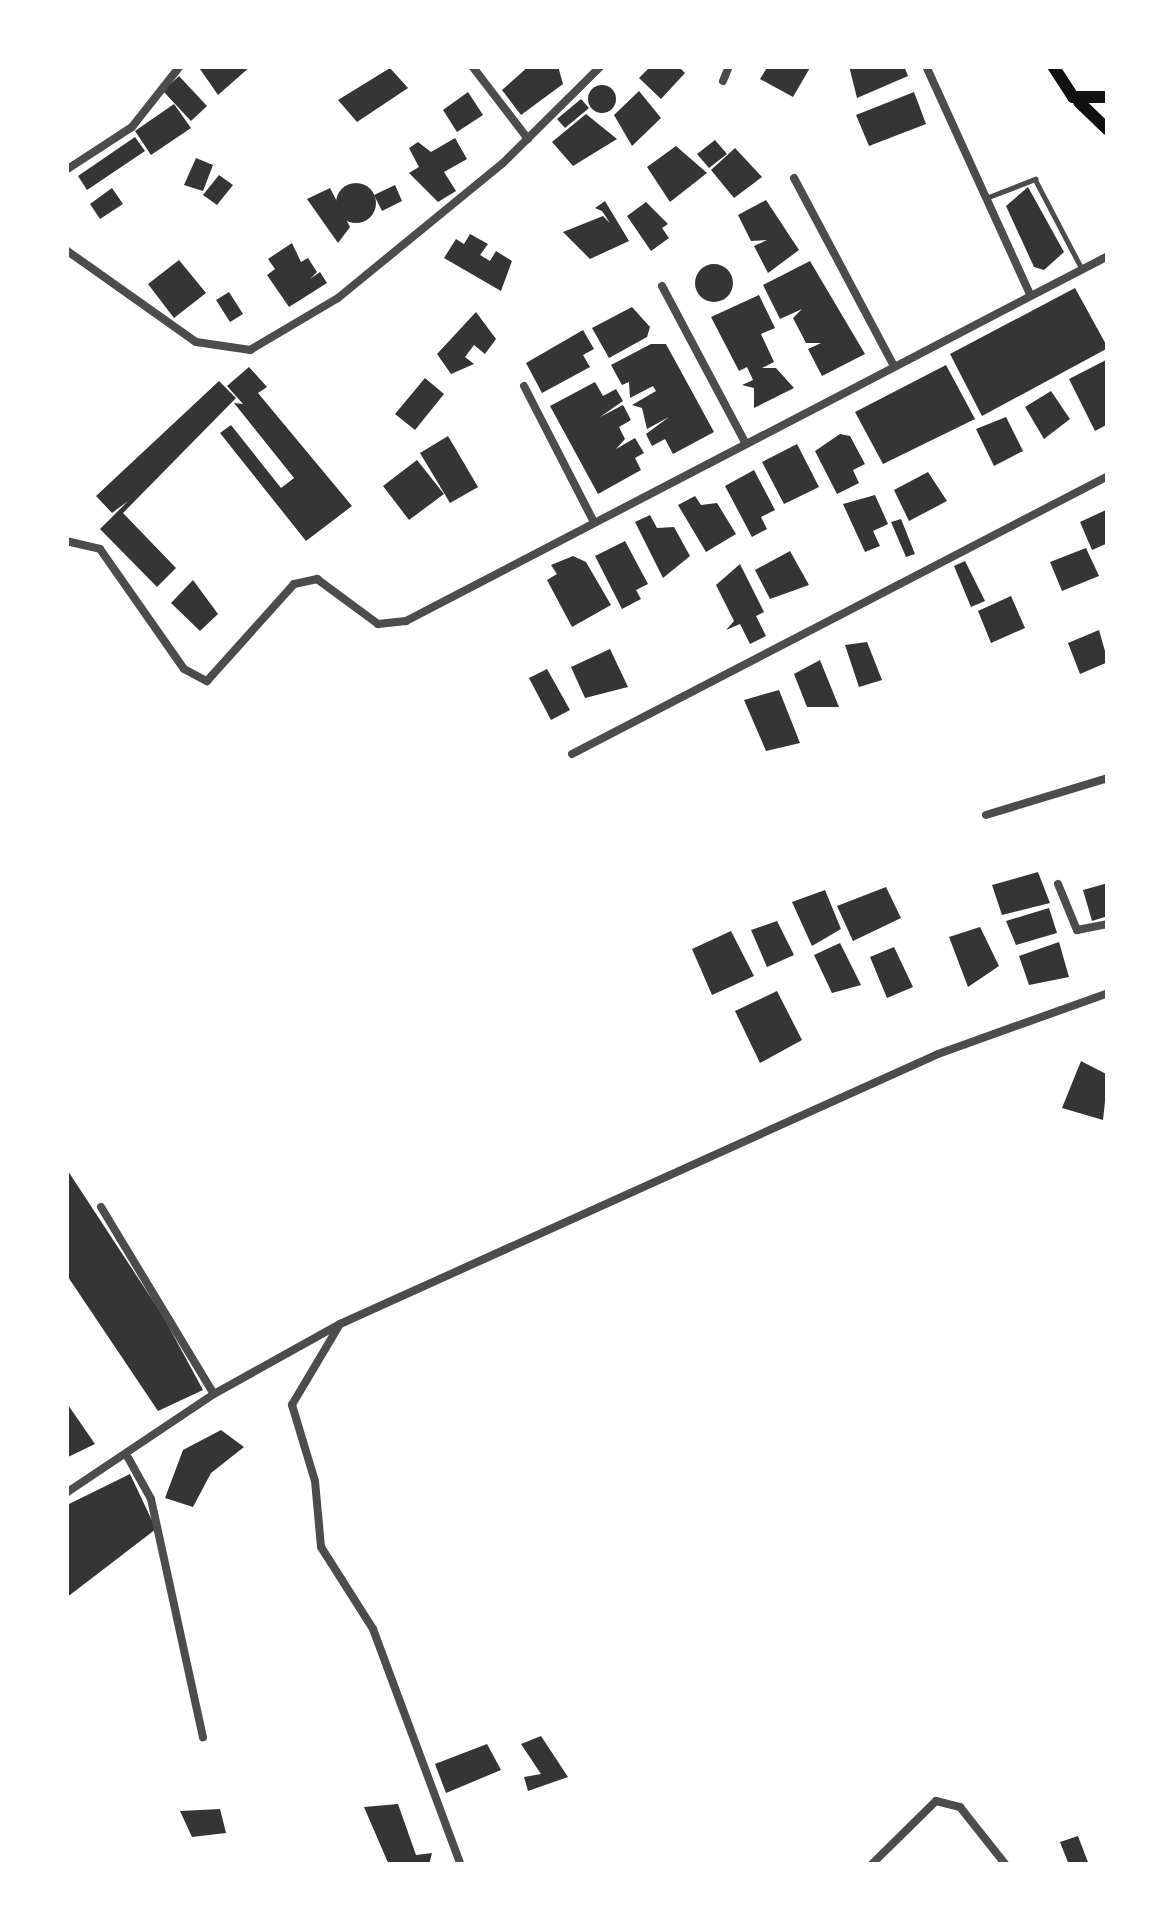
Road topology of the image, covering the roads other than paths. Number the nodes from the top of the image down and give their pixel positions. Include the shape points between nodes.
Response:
1 (180, 66) edge
2 (472, 66) edge
3 (602, 66) edge
4 (729, 66) edge
5 (926, 66) edge
6 (1053, 66) edge
7 (723, 81) dead end
8 (1073, 97) junction
9 (1108, 97) edge
10 (1108, 130) edge
11 (528, 139) junction
12 (66, 170) edge
13 (794, 178) dead end
14 (986, 198) junction
15 (66, 250) edge
16 (1108, 256) edge
17 (1082, 269) junction
18 (662, 286) dead end
19 (1030, 293) junction
20 (894, 366) junction
21 (524, 386) dead end
22 (746, 444) junction
23 (1108, 476) edge
24 (594, 522) junction
25 (66, 541) edge
26 (572, 754) dead end
27 (1108, 778) edge
28 (986, 815) dead end
29 (1058, 884) dead end
30 (1108, 924) edge
31 (1108, 993) edge
32 (101, 1207) dead end
33 (340, 1324) junction
34 (214, 1394) junction
35 (126, 1454) junction
36 (66, 1493) edge
37 (203, 1737) dead end
38 (461, 1865) edge
39 (872, 1865) edge
40 (1006, 1865) edge

1 - 12 street via 132,127
2 - 11 street
3 - 11 street
4 - 7 street
5 - 14 street
6 - 8 main road
8 - 9 main road
8 - 10 main road
11 - 15 street via 338,298 250,350 215,350 178,333
13 - 20 street
14 - 17 lane via 1035,179
14 - 19 street
16 - 17 street
17 - 19 street
18 - 22 street
19 - 20 street
20 - 22 street
21 - 24 street
22 - 24 street
23 - 26 street
24 - 25 street via 392,625 366,620 329,586 307,578 207,681 184,669 100,549
27 - 28 street
29 - 30 street via 1077,929
31 - 33 street via 938,1054
32 - 34 street
33 - 34 street
33 - 38 street via 292,1405 315,1481 321,1547 373,1629
34 - 35 street
35 - 36 street
35 - 37 street via 157,1519
39 - 40 street via 936,1801 960,1807

